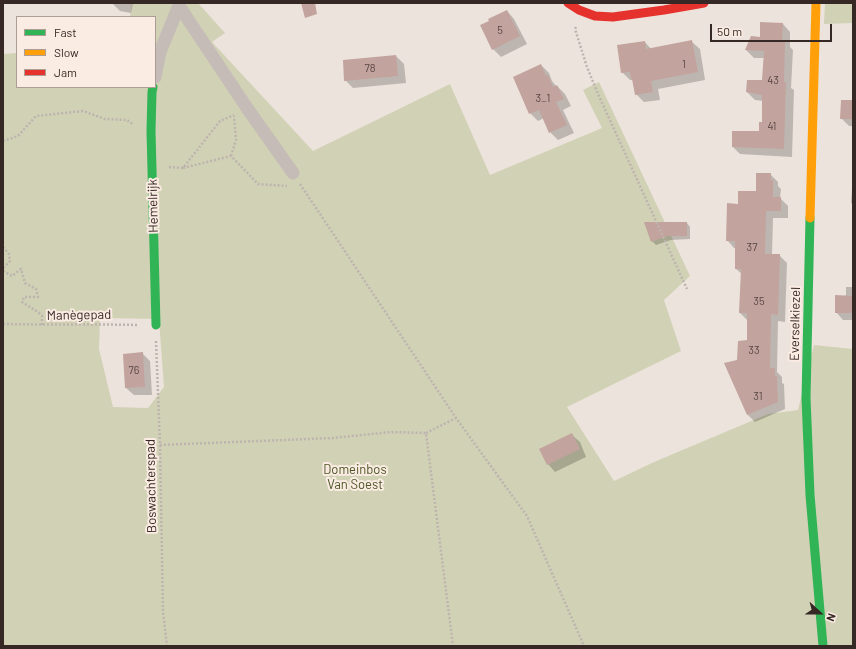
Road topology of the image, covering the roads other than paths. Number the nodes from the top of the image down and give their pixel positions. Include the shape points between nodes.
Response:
1 (568, 3) edge
2 (704, 3) edge
3 (816, 3) edge
4 (180, 4) edge
5 (156, 72) edge
6 (153, 88) edge
7 (293, 173) road end
8 (156, 325) road end
9 (823, 646) edge

1 - 2 street via 595,16 664,10
3 - 9 street, Everselkiezel via 806,398 810,495
4 - 5 street via 160,52
4 - 7 street via 247,108
6 - 8 street, Hemelrijk via 151,131

